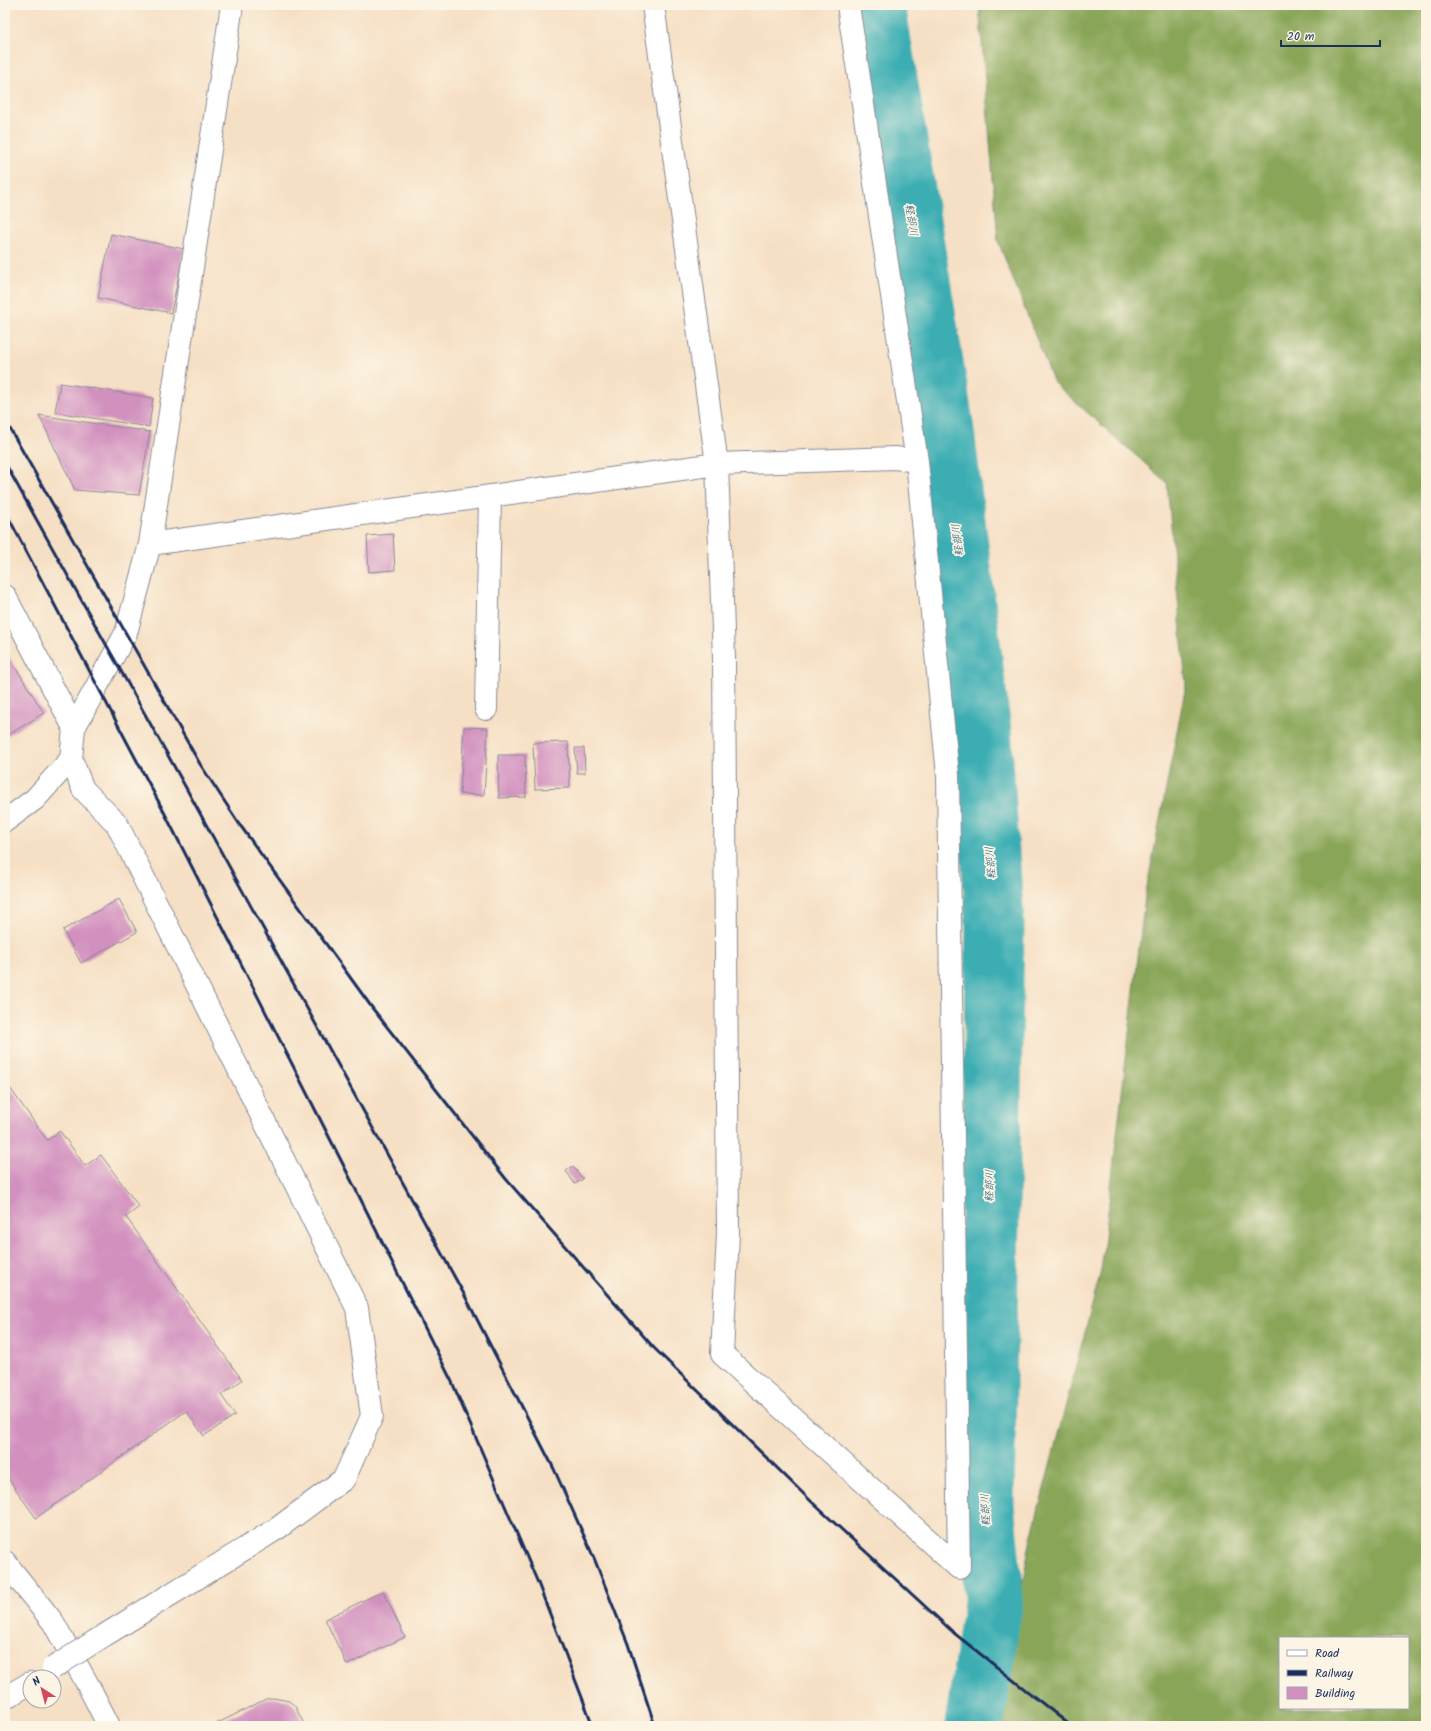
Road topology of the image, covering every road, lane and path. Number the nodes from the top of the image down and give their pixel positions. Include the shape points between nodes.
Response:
1 (232, 5) edge
2 (653, 5) edge
3 (848, 5) edge
4 (917, 461) junction
5 (717, 464) junction
6 (490, 496) junction
7 (150, 544) junction
8 (5, 596) edge
9 (486, 708) dead end
10 (74, 728) junction
11 (71, 759) junction
12 (5, 821) edge
13 (5, 1562) edge
14 (51, 1669) edge
15 (22, 1687) edge
16 (5, 1698) edge
17 (109, 1726) edge

1 - 7 street
2 - 5 street
3 - 4 street
4 - 5 street via 895,458
4 - 5 street via 948,775 959,1568 722,1354 728,1227 724,658
5 - 6 street
6 - 7 street
6 - 9 street
7 - 10 street via 126,633
8 - 10 street
10 - 11 street
11 - 12 street via 35,799
11 - 14 street, bridge via 83,789 117,824 357,1308 372,1416 344,1479 278,1528
13 - 17 street via 53,1622
15 - 16 street

